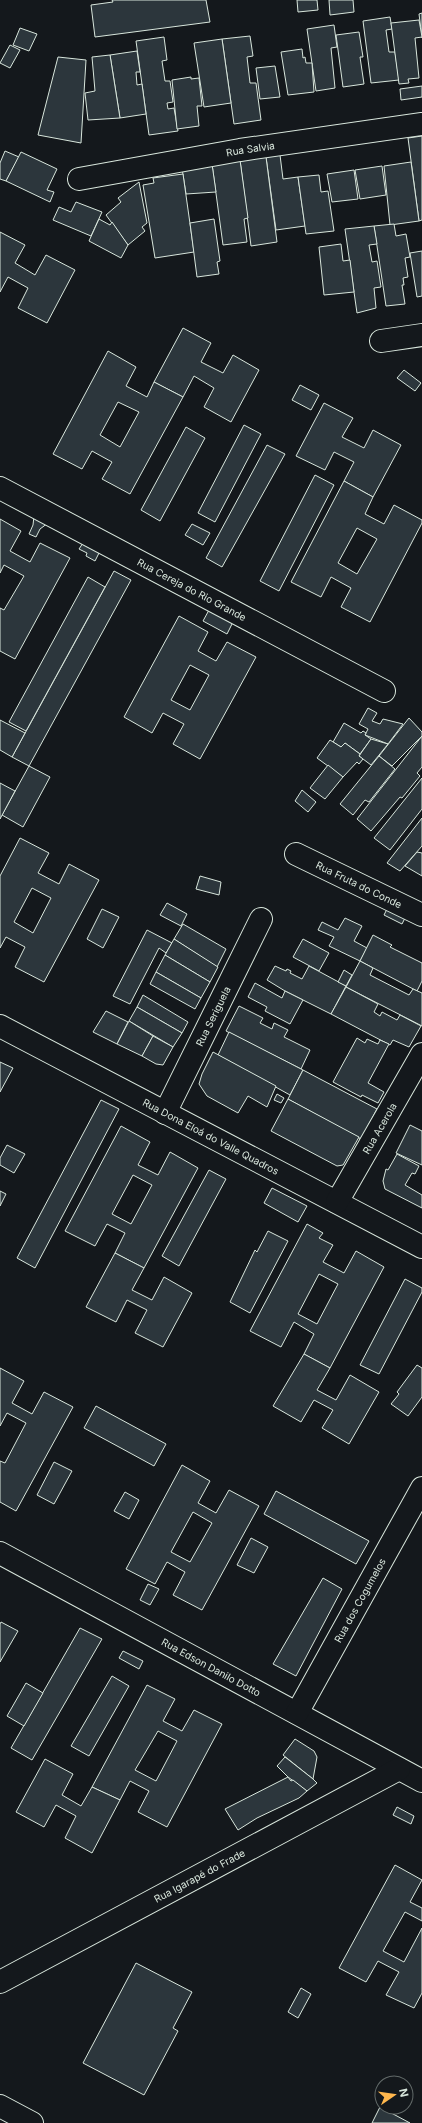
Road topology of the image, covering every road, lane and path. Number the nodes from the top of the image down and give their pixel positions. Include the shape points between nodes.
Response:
1 (422, 124) edge
2 (79, 180) dead end
3 (422, 334) edge
4 (381, 341) dead end
5 (0, 488) edge
6 (384, 691) dead end
7 (296, 854) dead end
8 (422, 915) edge
9 (261, 919) dead end
10 (0, 1026) edge
11 (422, 1054) edge
12 (165, 1113) junction
13 (337, 1202) junction
14 (422, 1247) edge
15 (422, 1488) edge
16 (0, 1553) edge
17 (297, 1713) junction
18 (400, 1769) junction
19 (422, 1781) edge
20 (0, 1982) edge
21 (0, 2106) edge
22 (32, 2123) edge

1 - 2 street, Rua Salvia via 240,150
3 - 4 street
5 - 6 street, Rua Cereja do Rio Grande
7 - 8 street, Rua Fruta do Conde
9 - 12 street, Rua Seriguela
10 - 12 street, Rua Dona Eloá do Valle Quadros
11 - 13 street, Rua Acerola
12 - 13 street, Rua Dona Eloá do Valle Quadros
13 - 14 street, Rua Dona Eloá do Valle Quadros
15 - 17 street, Rua dos Cogumelos
16 - 17 street, Rua Edson Danilo Dotto
17 - 18 street, Rua Edson Danilo Dotto
18 - 19 street, Rua Edson Danilo Dotto
18 - 20 street, Rua Igarapé do Frade
21 - 22 street

